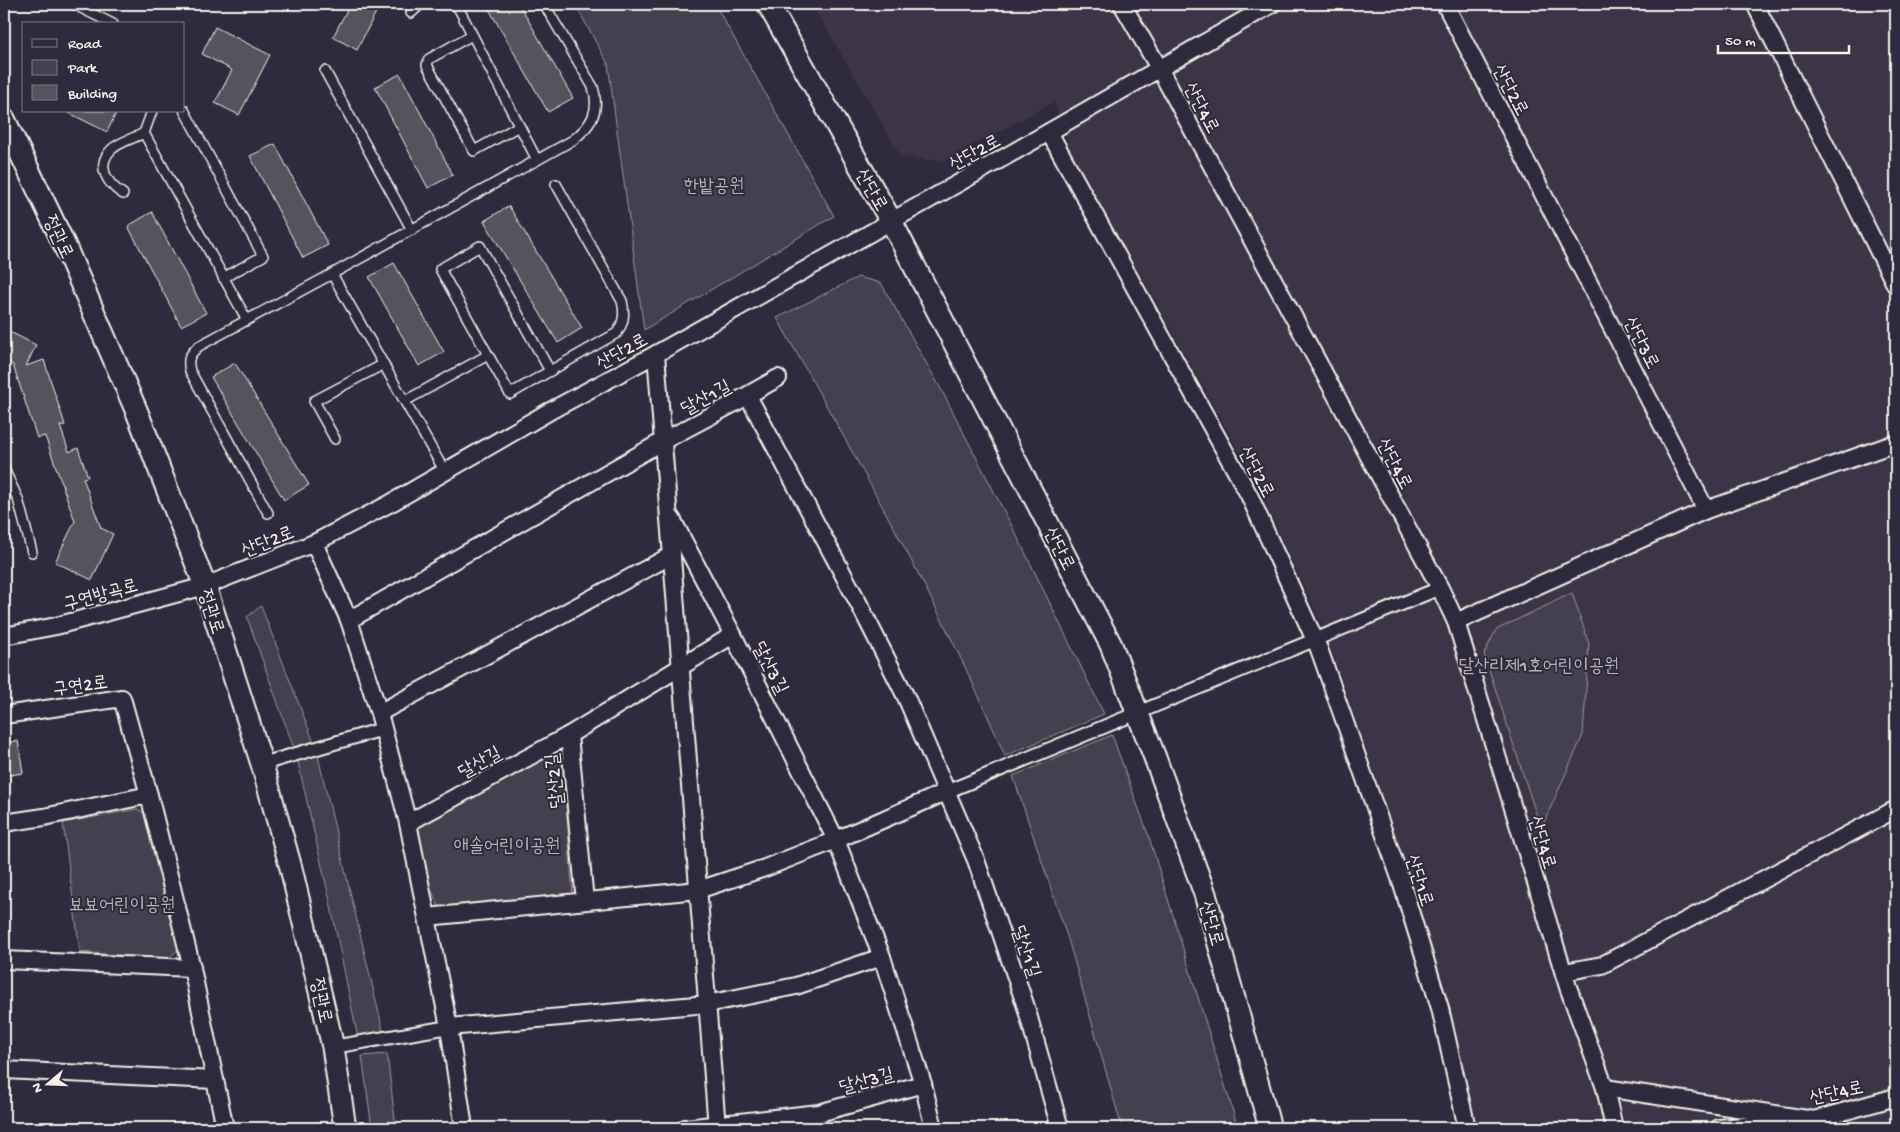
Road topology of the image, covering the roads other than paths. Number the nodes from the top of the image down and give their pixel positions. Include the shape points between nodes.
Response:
1 (73, 4) edge
2 (421, 4) edge
3 (453, 4) edge
4 (544, 4) edge
5 (768, 4) edge
6 (1122, 4) edge
7 (1272, 4) edge
8 (1445, 4) edge
9 (1755, 4) edge
10 (411, 13) dead end
11 (109, 22) edge
12 (472, 35) junction
13 (1159, 68) junction
14 (324, 71) dead end
15 (152, 112) edge
16 (185, 112) edge
17 (4, 119) edge
18 (519, 126) junction
19 (1049, 132) junction
20 (144, 133) junction
21 (537, 160) junction
22 (556, 184) dead end
23 (1544, 193) joint
24 (123, 194) dead end
25 (891, 221) junction
26 (412, 230) junction
27 (332, 274) junction
28 (224, 278) junction
29 (1896, 286) edge
30 (247, 320) junction
31 (656, 354) junction
32 (488, 355) junction
33 (384, 364) junction
34 (550, 371) junction
35 (778, 378) dead end
36 (405, 401) junction
37 (731, 405) junction
38 (335, 439) dead end
39 (663, 442) junction
40 (1896, 443) edge
41 (4, 469) edge
42 (445, 472) junction
43 (1706, 510) junction
44 (268, 513) dead end
45 (668, 513) junction
46 (314, 542) junction
47 (32, 552) dead end
48 (672, 555) junction
49 (205, 586) junction
50 (1440, 588) junction
51 (349, 620) junction
52 (1456, 622) junction
53 (4, 636) edge
54 (733, 636) junction
55 (1319, 649) joint
56 (680, 667) junction
57 (1138, 713) junction
58 (4, 715) edge
59 (381, 721) junction
60 (569, 735) junction
61 (262, 764) junction
62 (946, 792) junction
63 (149, 795) junction
64 (1896, 809) edge
65 (4, 823) edge
66 (408, 823) junction
67 (836, 840) junction
68 (698, 890) junction
69 (585, 901) junction
70 (427, 917) junction
71 (882, 957) junction
72 (4, 960) edge
73 (192, 968) junction
74 (1564, 972) junction
75 (707, 1004) junction
76 (449, 1027) junction
77 (333, 1047) junction
78 (4, 1070) edge
79 (215, 1080) junction
80 (923, 1084) junction
81 (1605, 1088) junction
82 (1896, 1097) edge
83 (1814, 1120) junction
84 (716, 1127) edge
85 (225, 1128) edge
86 (345, 1128) edge
87 (464, 1128) edge
88 (685, 1128) edge
89 (934, 1128) edge
90 (1060, 1128) edge
91 (1270, 1128) edge
92 (1467, 1128) edge
93 (1614, 1128) edge
94 (1719, 1128) edge

1 - 11 lane
2 - 10 lane
3 - 12 lane
4 - 21 lane via 597,99 590,123 583,132
5 - 25 street, 산단로
6 - 13 street, 산단4로
7 - 13 street, 산단2로
8 - 23 street, 산단2로
9 - 29 street
12 - 18 lane
12 - 18 lane via 429,60 427,65 474,151
13 - 19 street, 산단2로
13 - 50 street, 산단4로
14 - 26 lane
15 - 20 lane
16 - 28 lane via 263,256
17 - 49 street, 정관로 via 64,244 137,412
18 - 21 lane
19 - 25 street, 산단2로
19 - 55 street, 산단2로 via 1249,496
20 - 24 lane via 113,148 104,162 106,180
20 - 28 lane
21 - 26 lane
22 - 34 lane via 624,311 617,333
23 - 43 street, 산단3로
25 - 31 street, 산단2로
25 - 57 street, 산단로 via 1112,645
26 - 27 lane
27 - 30 lane
27 - 33 lane
28 - 30 lane
30 - 44 lane via 198,346 188,360 190,371
31 - 39 street
31 - 42 street, 산단2로
32 - 34 lane via 510,394
32 - 34 lane via 440,269 480,246
32 - 36 lane
33 - 36 lane
33 - 38 lane via 314,401
35 - 37 street
36 - 42 lane
37 - 39 street, 달산1길
37 - 62 street, 달산1길 via 748,396 906,697
39 - 45 street
39 - 51 street, 달산1길
40 - 43 street
41 - 47 lane via 18,499
42 - 46 street, 산단2로
43 - 52 street
45 - 48 street
45 - 54 street, 달산3길
46 - 49 street, 산단2로
46 - 51 street
48 - 56 street
48 - 59 street via 530,632
49 - 53 street, 구연방곡로 via 56,626
49 - 61 street, 정관로
50 - 52 street, 산단4로
50 - 57 street
51 - 59 street
52 - 74 street, 산단4로
54 - 56 street, 달산2길
54 - 67 street, 달산3길
55 - 92 street, 산단1로 via 1400,878 1434,990
56 - 60 street, 달산2길
56 - 68 street
57 - 62 street
57 - 91 street, 산단로 via 1205,894
58 - 63 street, 구연2로 via 122,698
59 - 61 street
59 - 66 street
60 - 66 street, 달산길
60 - 69 street, 달산2길
61 - 77 street, 정관로 via 293,877
62 - 67 street
62 - 90 street, 달산1길 via 976,860 1026,1007
63 - 65 street
63 - 73 street, 구연2로
64 - 74 street via 1602,965
66 - 70 street
67 - 68 street
67 - 71 street, 달산3길
68 - 69 street
68 - 75 street
69 - 70 street
70 - 76 street
71 - 75 street via 796,986
71 - 80 street, 달산3길
72 - 73 street
73 - 79 street, 구연2로
74 - 81 street, 산단4로
75 - 76 street
75 - 84 street
76 - 77 street
76 - 87 street
77 - 86 street, 정관로
78 - 79 street
79 - 85 street, 구연2로
80 - 84 street, 달산3길 via 819,1113
80 - 89 street, 달산3길
81 - 83 street, 산단4로
81 - 93 street, 산단4로
82 - 83 street, 산단4로
83 - 94 street
84 - 88 street

